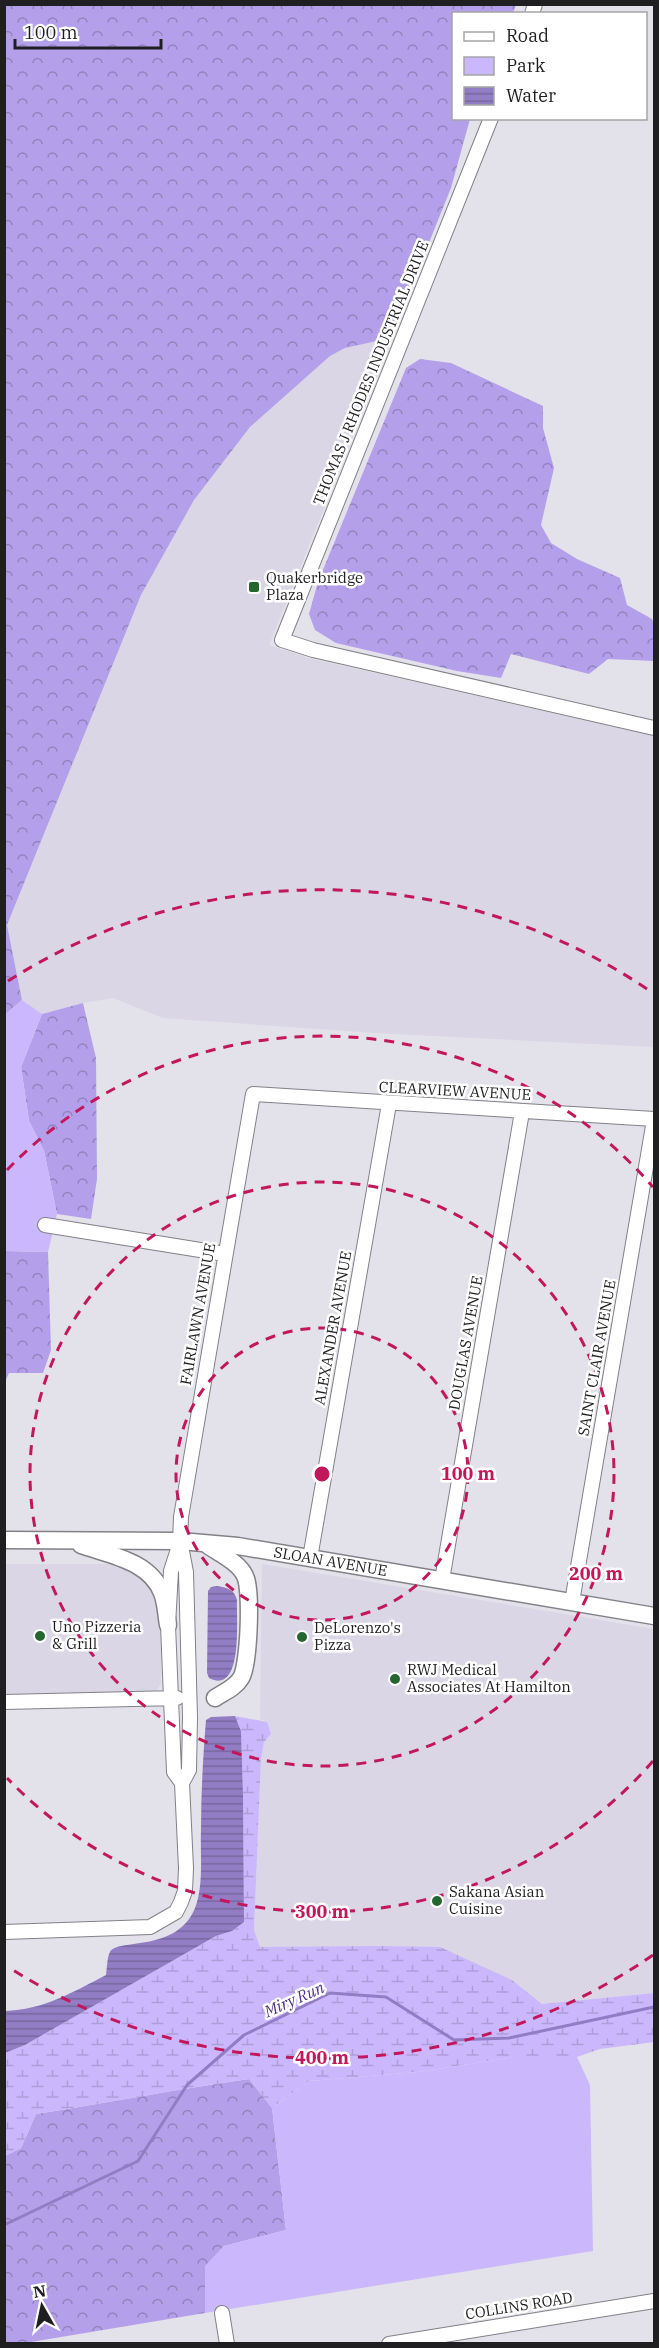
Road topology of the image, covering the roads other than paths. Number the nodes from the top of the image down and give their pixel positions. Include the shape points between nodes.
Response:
1 (490, 120) edge
2 (654, 728) edge
3 (253, 1094) joint
4 (389, 1104) junction
5 (522, 1112) junction
6 (654, 1120) edge
7 (45, 1225) dead end
8 (225, 1254) junction
9 (4, 1540) edge
10 (68, 1540) junction
11 (180, 1540) junction
12 (203, 1542) junction
13 (310, 1558) junction
14 (442, 1580) junction
15 (572, 1602) junction
16 (654, 1616) edge
17 (168, 1625) junction
18 (170, 1698) junction
19 (189, 1698) junction
20 (215, 1698) dead end
21 (4, 1702) edge
22 (182, 1783) junction
23 (4, 1932) edge
24 (654, 2301) edge
25 (222, 2313) dead end
26 (468, 2337) edge
27 (227, 2343) edge
28 (389, 2343) edge

1 - 2 street, THOMAS J RHODES INDUSTRIAL DRIVE via 282,640
3 - 4 street, CLEARVIEW AVENUE
3 - 8 street, FAIRLAWN AVENUE
4 - 5 street, CLEARVIEW AVENUE
4 - 13 street, ALEXANDER AVENUE
5 - 6 street, CLEARVIEW AVENUE
5 - 14 street, DOUGLAS AVENUE
6 - 15 street, SAINT CLAIR AVENUE
7 - 8 street
8 - 11 street, FAIRLAWN AVENUE
9 - 10 main road, SLOAN AVENUE
10 - 11 main road, SLOAN AVENUE
10 - 17 main road via 148,1572 162,1593
11 - 12 main road, SLOAN AVENUE
11 - 17 street, FAIRLAWN AVENUE via 171,1571
11 - 19 street, FAIRLAWN AVENUE via 186,1572
12 - 13 main road, SLOAN AVENUE
12 - 20 main road via 240,1569 248,1590 244,1672 234,1687
13 - 14 main road, SLOAN AVENUE
14 - 15 main road, SLOAN AVENUE
15 - 16 main road, SLOAN AVENUE
17 - 18 street, FAIRLAWN AVENUE
18 - 19 street
18 - 21 street
18 - 22 street, FAIRLAWN AVENUE via 174,1772
19 - 22 street, FAIRLAWN AVENUE via 189,1770
22 - 23 street, FAIRLAWN AVENUE via 186,1868 184,1891 176,1912 150,1927
24 - 26 street, COLLINS ROAD
25 - 27 street
26 - 28 street, COLLINS ROAD

